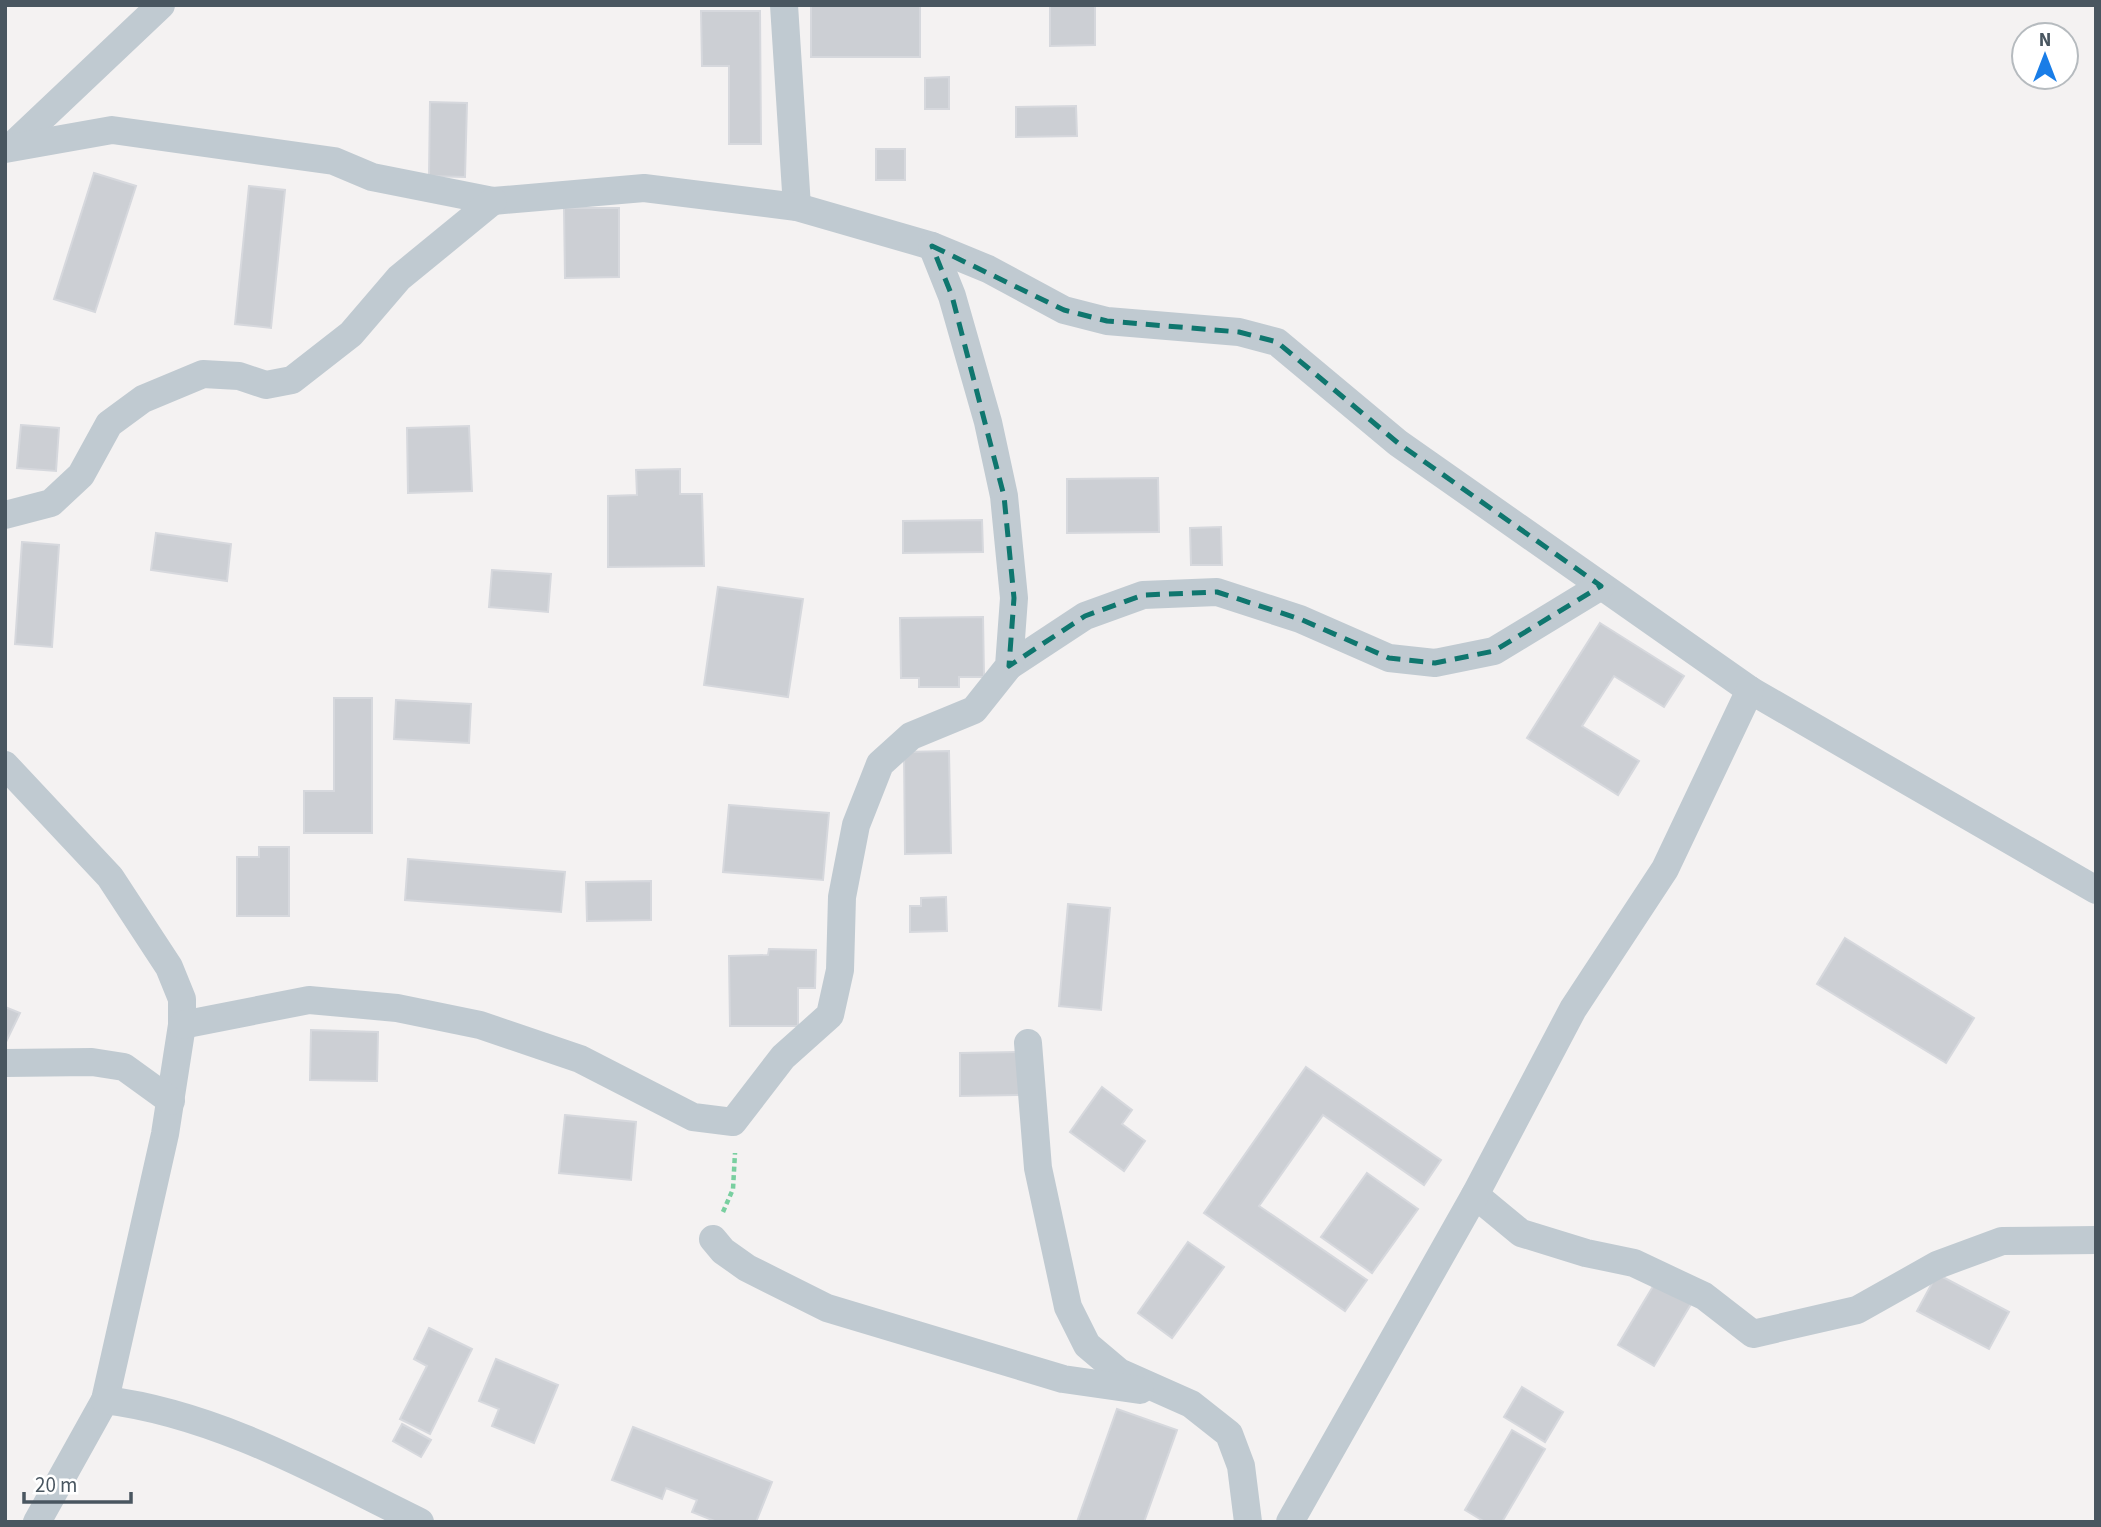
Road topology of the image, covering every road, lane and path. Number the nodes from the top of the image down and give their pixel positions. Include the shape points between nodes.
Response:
1 (161, 5) edge
2 (784, 5) edge
3 (8, 148) edge
4 (493, 201) junction
5 (797, 207) junction
6 (932, 246) junction
7 (5, 515) edge
8 (1601, 586) junction
9 (1009, 666) junction
10 (1750, 690) junction
11 (5, 765) edge
12 (2096, 890) edge
13 (183, 1025) junction
14 (1028, 1043) dead end
15 (5, 1063) edge
16 (171, 1101) junction
17 (733, 1122) junction
18 (1475, 1195) junction
19 (713, 1238) joint
20 (2096, 1240) edge
21 (1166, 1393) junction
22 (105, 1400) junction
23 (37, 1522) edge
24 (420, 1522) edge
25 (1248, 1522) edge
26 (1290, 1522) edge

1 - 3 street
2 - 5 street
3 - 4 street via 112,130 334,161 372,177
4 - 5 street via 644,188
4 - 7 street via 399,278 351,334 292,380 266,385 239,376 203,374 143,399 109,424 81,475 51,503
5 - 6 street
6 - 8 street via 1064,310 1107,321 1239,332 1277,342 1398,443
6 - 9 street via 952,296 1004,496 1014,598
8 - 9 street via 1494,650 1435,663 1389,658 1300,620 1217,593 1143,595 1085,616
8 - 10 street
9 - 17 street via 974,710 911,736 880,764 856,825 842,897 840,970 830,1015 783,1057
10 - 12 street
10 - 18 street via 1665,869 1573,1009
11 - 13 street via 110,877 169,967 183,999
13 - 16 street
13 - 17 street via 309,1000 397,1007 480,1025 580,1059 693,1117
14 - 21 street via 1038,1168 1069,1307 1087,1345 1119,1372
15 - 16 street via 92,1062 124,1067
16 - 22 street
17 - 19 path via 733,1189
18 - 20 street via 1521,1233 1634,1263 1703,1296 1754,1334 1857,1310 1937,1265 2002,1241
18 - 26 street
19 - 21 street via 747,1268 827,1308 1063,1379
21 - 25 street via 1191,1405 1229,1434 1241,1466
22 - 23 street
22 - 24 street via 151,1406 271,1449

